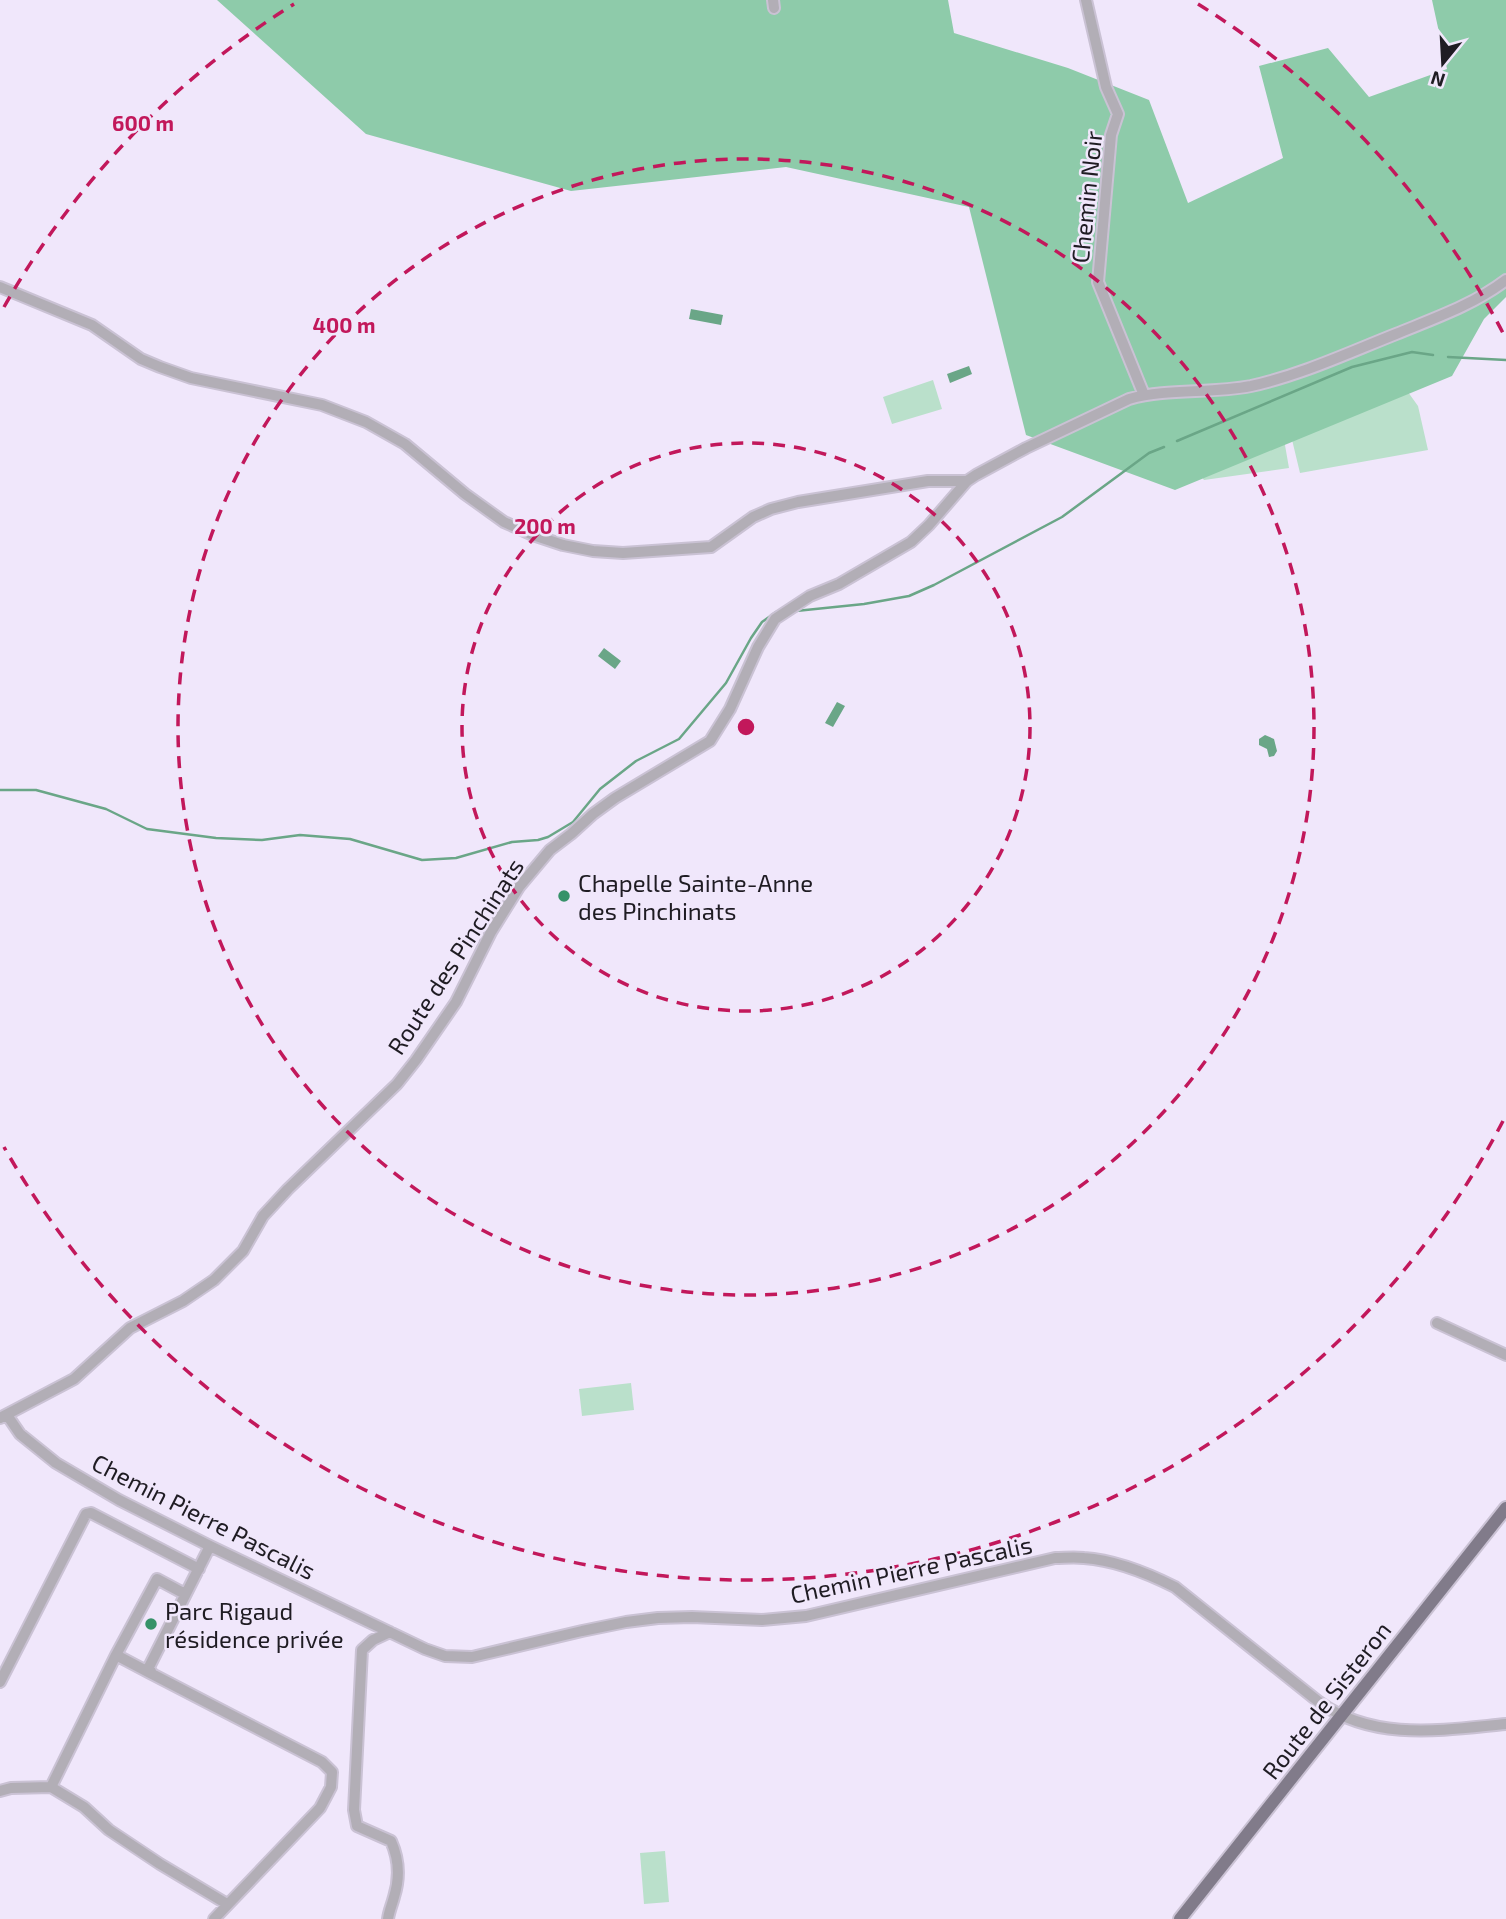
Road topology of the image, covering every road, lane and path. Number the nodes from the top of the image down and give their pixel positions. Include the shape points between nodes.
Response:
1 (1086, 0) edge
2 (1506, 280) edge
3 (0, 287) edge
4 (1144, 395) junction
5 (967, 481) junction
6 (1437, 1324) dead end
7 (1506, 1355) edge
8 (3, 1416) edge
9 (1506, 1508) edge
10 (209, 1546) junction
11 (199, 1569) junction
12 (185, 1594) junction
13 (390, 1632) junction
14 (116, 1655) junction
15 (152, 1674) junction
16 (0, 1682) edge
17 (1341, 1716) junction
18 (1506, 1724) edge
19 (51, 1787) junction
20 (0, 1791) edge
21 (227, 1904) junction
22 (214, 1919) edge
23 (388, 1919) edge
24 (1180, 1919) edge

1 - 4 street, Chemin Noir via 1106,87 1118,114 1111,135 1098,282
2 - 4 street, Route des Pinchinats via 1444,315 1314,368 1222,391
3 - 5 street via 92,325 160,367 323,405 366,422 418,453 504,522 563,545 623,553 711,547 752,517 798,502 928,481
4 - 5 street, Route des Pinchinats
5 - 8 street, Route des Pinchinats via 911,542 775,619 709,741 615,798 550,850 519,887 456,1002 416,1060 263,1216 243,1251 214,1280 130,1328 74,1379
6 - 7 street
8 - 10 street, Chemin Pierre Pascalis via 55,1463
9 - 17 main road, Route de Sisteron
10 - 11 street
10 - 13 street, Chemin Pierre Pascalis
11 - 12 street
11 - 16 street via 86,1514
12 - 14 street via 157,1579
12 - 15 street via 149,1667
13 - 17 street, Chemin Pierre Pascalis via 445,1656 472,1657 647,1619 806,1616 1055,1558 1085,1558 1175,1587
13 - 23 street via 362,1650 354,1810 357,1826 391,1841 397,1856 398,1874
14 - 15 street
14 - 19 street
15 - 21 street via 322,1762 332,1772 331,1787 320,1808
17 - 18 street, Chemin Pierre Pascalis via 1400,1731
17 - 24 main road, Route de Sisteron
19 - 20 street
19 - 21 street via 160,1864
21 - 22 street

